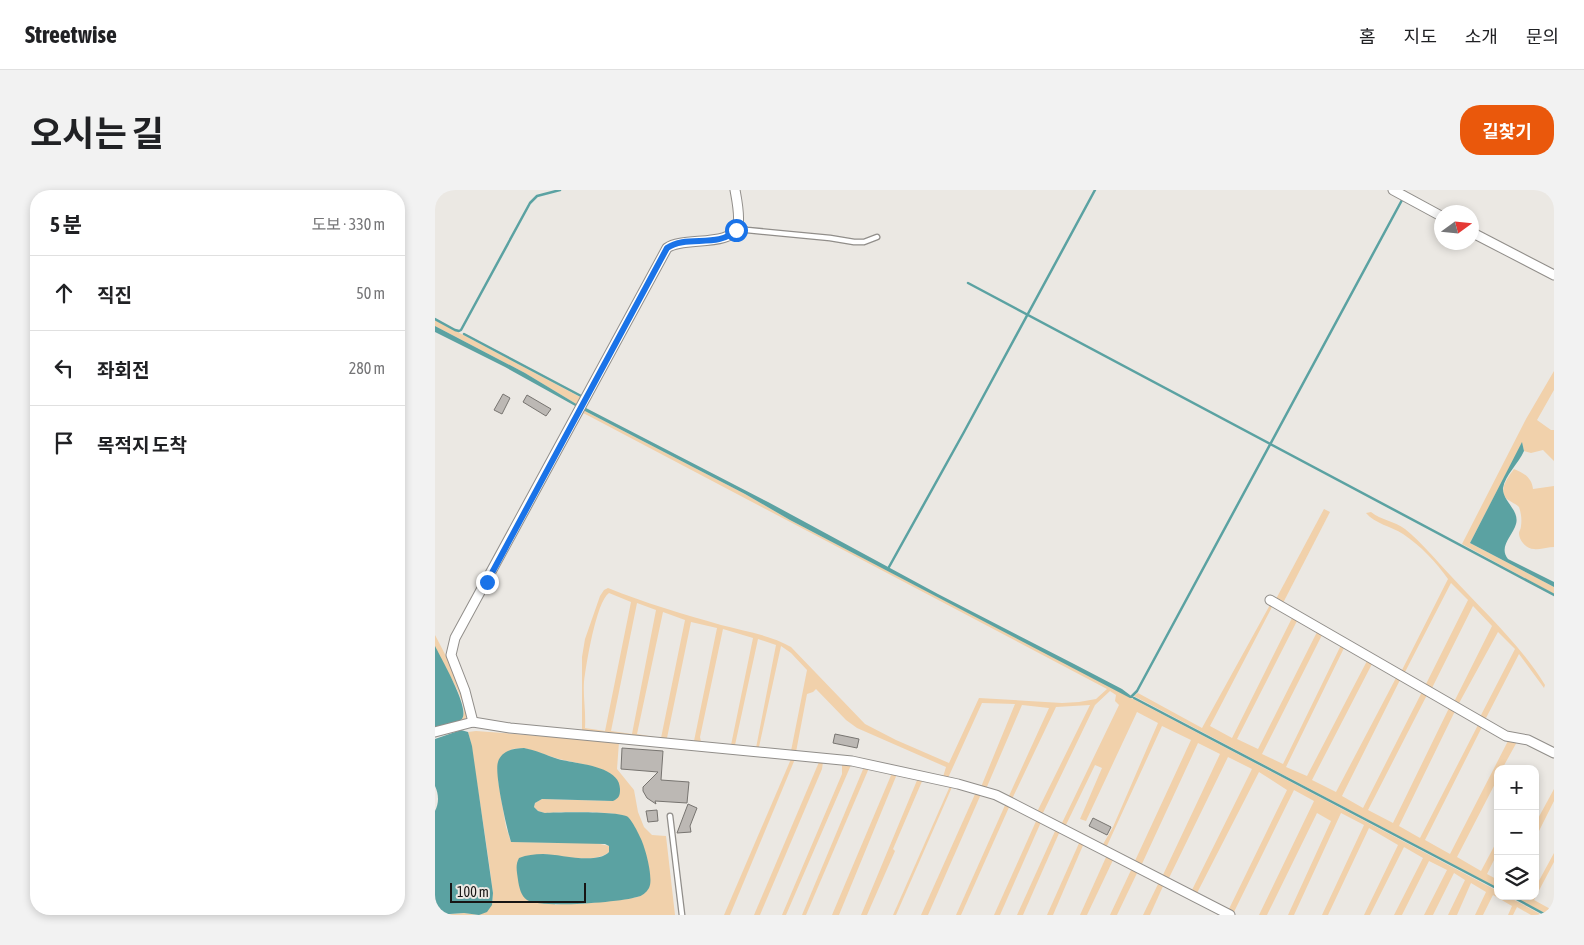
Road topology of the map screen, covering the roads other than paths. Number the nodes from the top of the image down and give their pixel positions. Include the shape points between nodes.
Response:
1 (735, 190) edge
2 (1393, 190) edge
3 (1434, 212) edge
4 (738, 225) junction
5 (1479, 236) edge
6 (877, 237) dead end
7 (1554, 275) edge
8 (1270, 600) dead end
9 (473, 722) junction
10 (435, 732) edge
11 (1554, 753) edge
12 (670, 816) dead end
13 (682, 915) edge
14 (1230, 915) edge

1 - 4 street
2 - 3 street
4 - 6 lane via 747,230 853,242
4 - 9 street via 732,234 723,238 678,243 667,248 455,638 451,655
5 - 7 street
8 - 11 street via 1506,736 1528,740
9 - 10 street
9 - 14 street via 852,761 958,784 1007,800
12 - 13 lane

